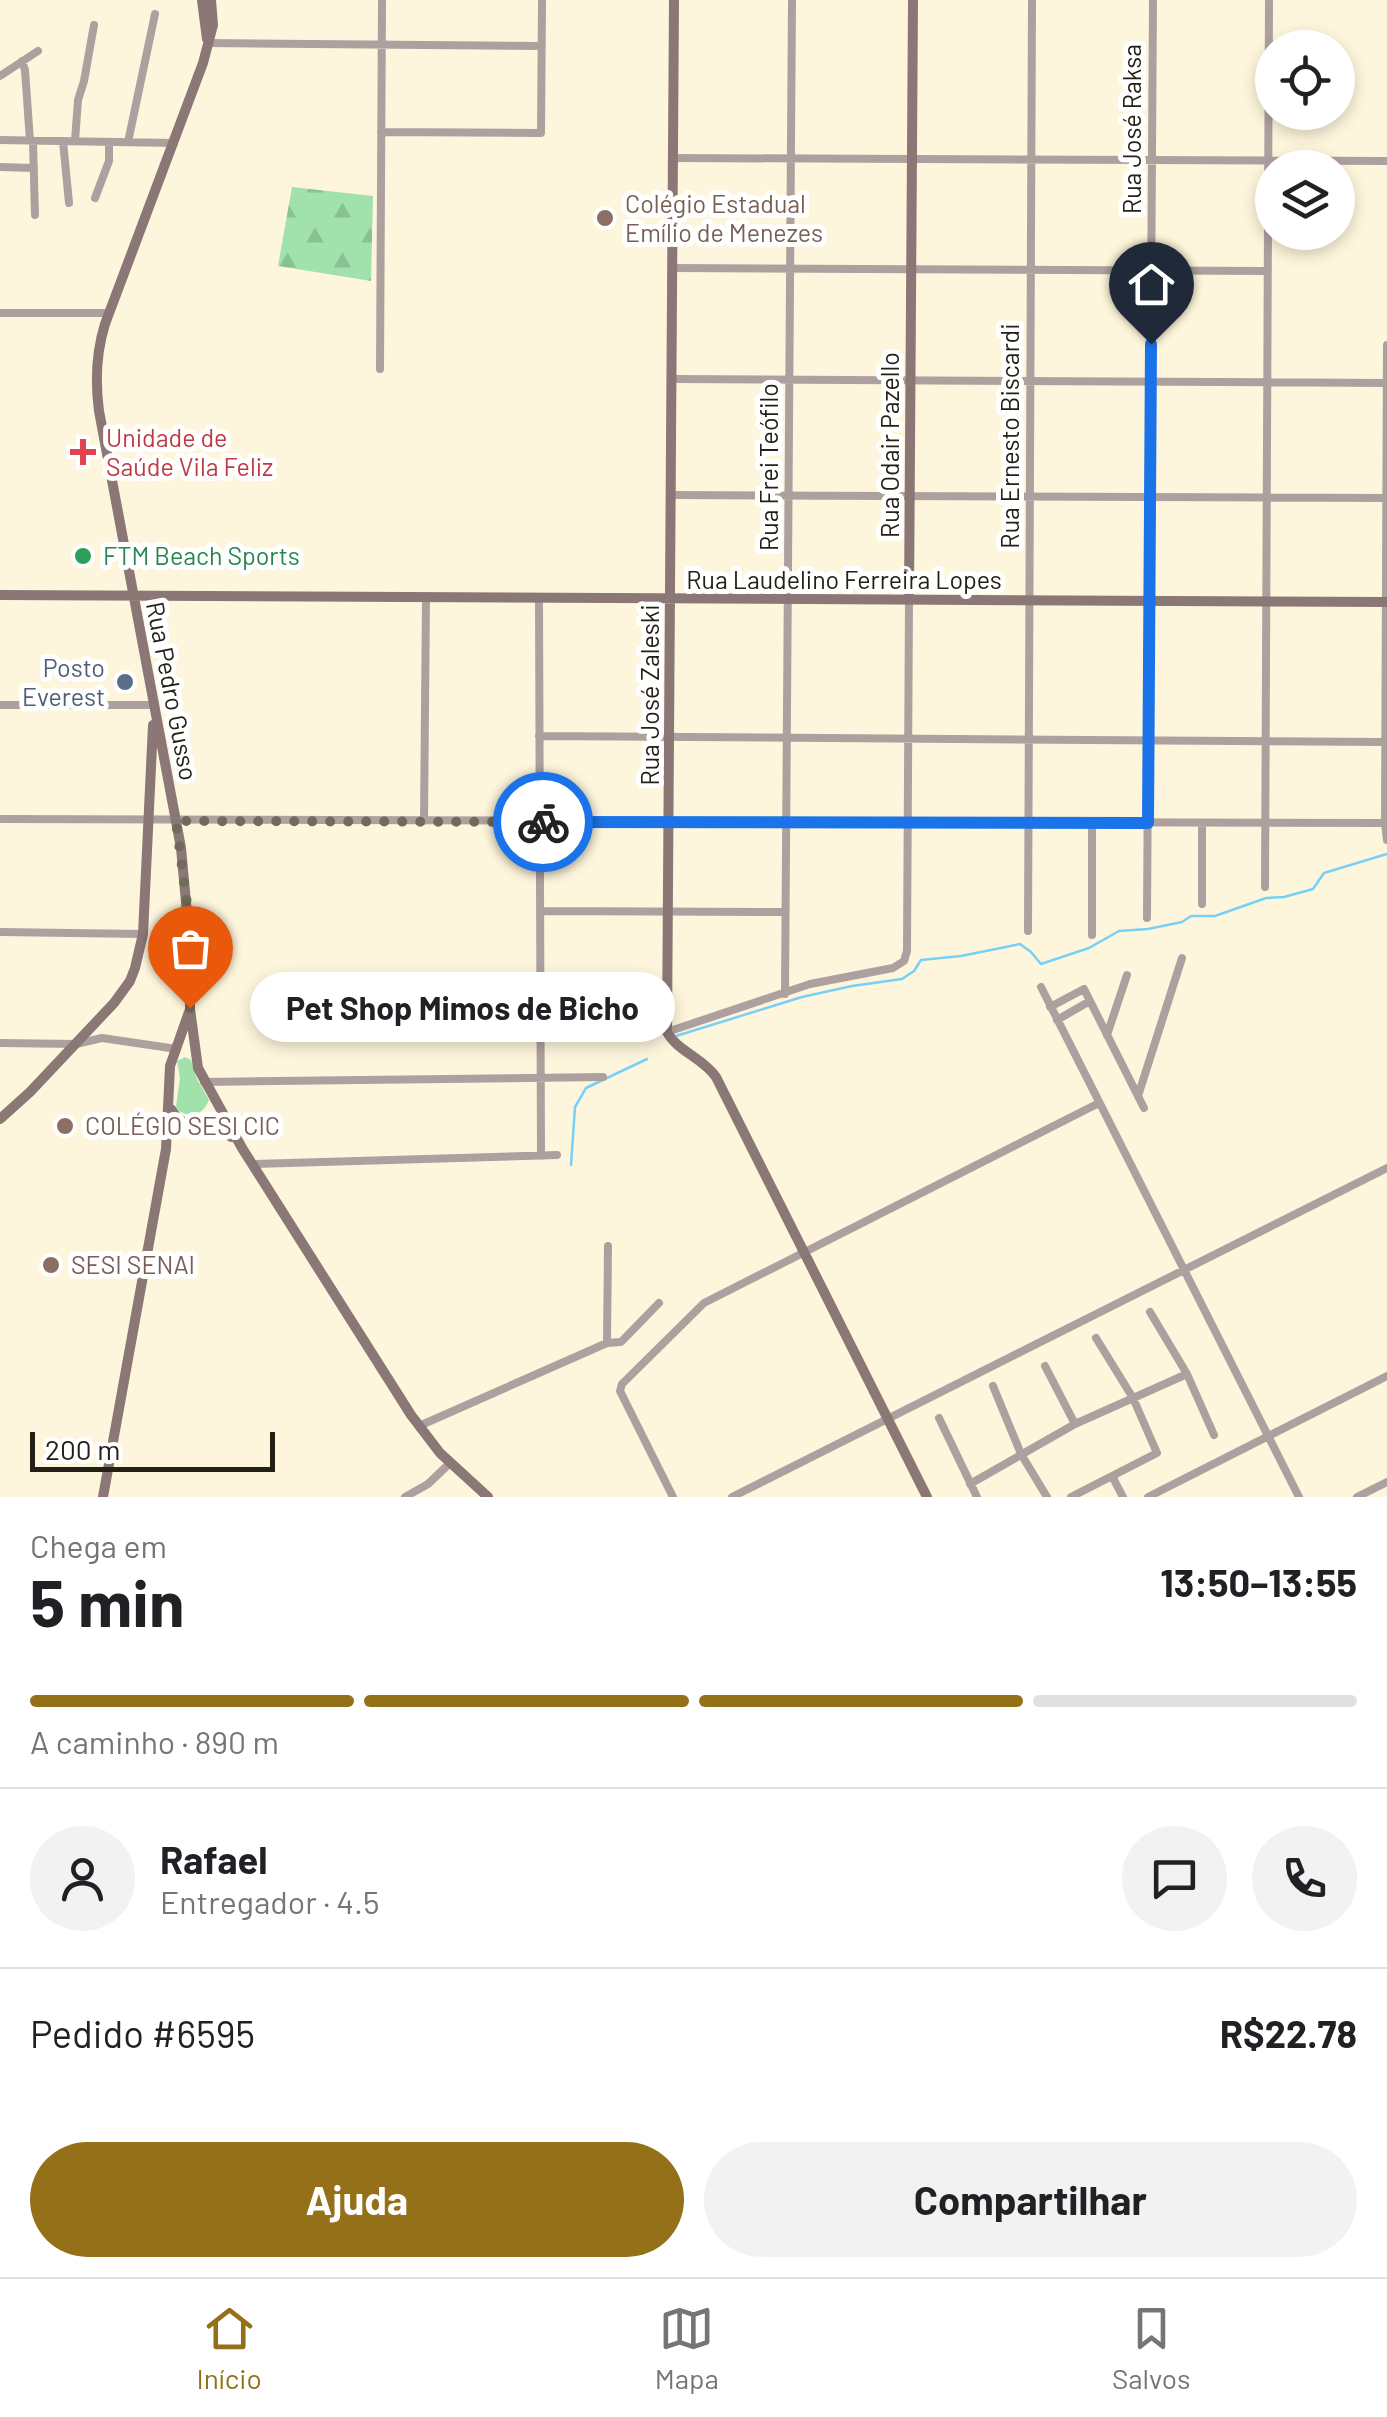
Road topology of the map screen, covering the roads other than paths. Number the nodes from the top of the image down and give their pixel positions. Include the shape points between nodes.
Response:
1 (202, 0) edge
2 (210, 0) edge
3 (382, 0) edge
4 (542, 0) edge
5 (674, 0) edge
6 (792, 0) edge
7 (914, 0) edge
8 (1032, 0) edge
9 (1153, 0) edge
10 (1269, 0) edge
11 (155, 14) dead end
12 (94, 25) dead end
13 (208, 43) junction
14 (382, 44) junction
15 (542, 46) junction
16 (38, 52) dead end
17 (22, 61) junction
18 (0, 76) edge
19 (382, 132) junction
20 (0, 140) edge
21 (31, 140) junction
22 (64, 141) junction
23 (75, 141) junction
24 (109, 142) junction
25 (128, 142) junction
26 (174, 143) junction
27 (1268, 150) edge
28 (673, 158) junction
29 (791, 158) junction
30 (912, 159) junction
31 (1031, 160) junction
32 (1152, 160) junction
33 (1255, 161) edge
34 (1355, 161) edge
35 (1387, 161) edge
36 (0, 168) edge
37 (34, 168) junction
38 (95, 198) dead end
39 (69, 203) dead end
40 (35, 215) dead end
41 (1268, 250) edge
42 (672, 268) junction
43 (790, 269) junction
44 (911, 269) junction
45 (1031, 270) junction
46 (1151, 270) junction
47 (1268, 271) junction
48 (0, 313) edge
49 (109, 313) junction
50 (1387, 345) edge
51 (380, 369) dead end
52 (672, 379) junction
53 (790, 380) junction
54 (910, 380) junction
55 (1030, 381) junction
56 (1150, 382) junction
57 (1267, 382) junction
58 (1387, 383) edge
59 (671, 495) junction
60 (788, 496) junction
61 (910, 496) junction
62 (1030, 497) junction
63 (1150, 498) junction
64 (1267, 498) junction
65 (1386, 498) edge
66 (0, 595) edge
67 (134, 596) junction
68 (426, 598) junction
69 (539, 598) junction
70 (670, 599) junction
71 (788, 600) junction
72 (909, 600) junction
73 (1030, 600) junction
74 (1149, 601) junction
75 (1266, 601) junction
76 (1386, 602) edge
77 (0, 705) edge
78 (154, 706) junction
79 (538, 736) junction
80 (669, 737) junction
81 (787, 738) junction
82 (908, 739) junction
83 (1029, 740) junction
84 (1148, 740) junction
85 (1266, 742) junction
86 (1385, 742) edge
87 (0, 819) edge
88 (148, 821) junction
89 (176, 821) junction
90 (424, 821) junction
91 (538, 822) junction
92 (669, 822) junction
93 (786, 822) junction
94 (908, 822) junction
95 (1029, 823) junction
96 (1092, 823) junction
97 (1148, 823) junction
98 (1202, 823) junction
99 (1266, 823) junction
100 (1386, 823) edge
101 (1387, 840) edge
102 (1265, 887) dead end
103 (1202, 904) dead end
104 (541, 911) junction
105 (668, 912) junction
106 (785, 912) junction
107 (1147, 918) dead end
108 (0, 932) edge
109 (1028, 932) dead end
110 (143, 934) junction
111 (1092, 934) dead end
112 (1182, 958) dead end
113 (1127, 974) dead end
114 (1040, 987) dead end
115 (785, 994) junction
116 (668, 999) junction
117 (541, 1002) junction
118 (1090, 1002) junction
119 (1050, 1006) junction
120 (190, 1008) junction
121 (1057, 1020) junction
122 (668, 1032) junction
123 (1108, 1035) junction
124 (0, 1043) edge
125 (76, 1044) junction
126 (148, 1046) junction
127 (176, 1049) junction
128 (194, 1051) junction
129 (170, 1066) junction
130 (603, 1077) dead end
131 (540, 1078) junction
132 (204, 1082) junction
133 (1138, 1096) junction
134 (1099, 1103) junction
135 (218, 1105) junction
136 (170, 1108) junction
137 (1144, 1108) dead end
138 (0, 1119) edge
139 (204, 1122) junction
140 (191, 1124) junction
141 (242, 1148) junction
142 (166, 1149) junction
143 (557, 1155) dead end
144 (540, 1156) junction
145 (252, 1164) junction
146 (1387, 1168) edge
147 (608, 1246) dead end
148 (804, 1252) junction
149 (1183, 1269) junction
150 (659, 1303) dead end
151 (1150, 1312) dead end
152 (1096, 1338) dead end
153 (607, 1343) junction
154 (1045, 1366) dead end
155 (1188, 1374) junction
156 (1387, 1376) edge
157 (992, 1386) dead end
158 (1133, 1398) junction
159 (887, 1418) junction
160 (940, 1418) dead end
161 (1076, 1424) junction
162 (419, 1426) junction
163 (1214, 1434) dead end
164 (1268, 1436) junction
165 (1021, 1454) junction
166 (450, 1463) junction
167 (1112, 1476) junction
168 (1387, 1482) edge
169 (428, 1484) junction
170 (970, 1484) junction
171 (1094, 1485) junction
172 (103, 1497) edge
173 (404, 1497) edge
174 (435, 1497) edge
175 (488, 1497) edge
176 (673, 1497) edge
177 (732, 1497) edge
178 (927, 1497) edge
179 (977, 1497) edge
180 (1048, 1497) edge
181 (1071, 1497) edge
182 (1101, 1497) edge
183 (1123, 1497) edge
184 (1148, 1497) edge
185 (1299, 1497) edge
186 (1357, 1497) edge

1 - 13 street, Rua Pedro Gusso
2 - 13 street, Rua Pedro Gusso
3 - 14 street
4 - 15 street
5 - 28 street, Rua José Zaleski
6 - 29 street, Rua Frei Teófilo
7 - 30 street, Rua Odair Pazello
8 - 31 street, Rua Ernesto Biscardi
9 - 32 street, Rua José Raksa
10 - 27 street
11 - 25 street
12 - 23 street
13 - 14 street
13 - 26 street, Rua Pedro Gusso
14 - 15 street
14 - 19 street
15 - 19 street via 541,134
16 - 17 street
17 - 18 street
17 - 21 street
19 - 51 street
20 - 21 street
21 - 22 street
21 - 37 street
22 - 23 street
22 - 39 street
23 - 24 street
24 - 25 street
24 - 38 street
25 - 26 street
26 - 49 street, Rua Pedro Gusso
28 - 29 street
28 - 42 street, Rua José Zaleski
29 - 30 street
29 - 43 street, Rua Frei Teófilo
30 - 31 street
30 - 44 street, Rua Odair Pazello
31 - 32 street
31 - 45 street, Rua Ernesto Biscardi
32 - 33 street
32 - 46 street, Rua José Raksa
34 - 35 street
36 - 37 street
37 - 40 street
41 - 47 street
42 - 43 street
42 - 52 street, Rua José Zaleski
43 - 44 street
43 - 53 street, Rua Frei Teófilo
44 - 45 street
44 - 54 street, Rua Odair Pazello
45 - 46 street
45 - 55 street, Rua Ernesto Biscardi
46 - 47 street
46 - 56 street, Rua José Raksa
47 - 57 street
48 - 49 street
49 - 67 street, Rua Pedro Gusso via 98,349 97,397
50 - 58 street
52 - 53 street
52 - 59 street, Rua José Zaleski
53 - 54 street
53 - 60 street, Rua Frei Teófilo
54 - 55 street
54 - 61 street, Rua Odair Pazello
55 - 56 street
55 - 62 street, Rua Ernesto Biscardi
56 - 57 street
56 - 63 street, Rua José Raksa
57 - 58 street
57 - 64 street
58 - 65 street
59 - 60 street
59 - 70 street, Rua José Zaleski
60 - 61 street
60 - 71 street, Rua Frei Teófilo
61 - 62 street
61 - 72 street, Rua Odair Pazello
62 - 63 street
62 - 73 street, Rua Ernesto Biscardi
63 - 64 street
63 - 74 street, Rua José Raksa
64 - 65 street
64 - 75 street
65 - 76 street
66 - 67 street, Rua Laudelino Ferreira Lopes
67 - 68 street, Rua Laudelino Ferreira Lopes
67 - 78 street, Rua Pedro Gusso
68 - 69 street, Rua Laudelino Ferreira Lopes
68 - 90 street
69 - 70 street, Rua Laudelino Ferreira Lopes
69 - 79 street
70 - 71 street, Rua Laudelino Ferreira Lopes
70 - 80 street, Rua José Zaleski
71 - 72 street, Rua Laudelino Ferreira Lopes
71 - 81 street, Rua Frei Teófilo
72 - 73 street, Rua Laudelino Ferreira Lopes
72 - 82 street, Rua Odair Pazello
73 - 74 street, Rua Laudelino Ferreira Lopes
73 - 83 street, Rua Ernesto Biscardi
74 - 75 street, Rua Laudelino Ferreira Lopes
74 - 84 street, Rua José Raksa
75 - 76 street, Rua Laudelino Ferreira Lopes
75 - 85 street
76 - 86 street
77 - 78 street
78 - 88 street
78 - 89 street, Rua Pedro Gusso
79 - 80 street
79 - 91 street
80 - 81 street
80 - 92 street, Rua José Zaleski
81 - 82 street
81 - 93 street, Rua Frei Teófilo
82 - 83 street
82 - 94 street, Rua Odair Pazello
83 - 84 street
83 - 95 street, Rua Ernesto Biscardi
84 - 85 street
84 - 97 street, Rua José Raksa
85 - 86 street
85 - 99 street
86 - 100 street
87 - 88 street
88 - 89 street
88 - 110 street
89 - 90 street
89 - 120 street, Rua Pedro Gusso
90 - 91 street
91 - 92 street
91 - 104 street
92 - 93 street
92 - 105 street, Rua José Zaleski
93 - 94 street
93 - 106 street, Rua Frei Teófilo
94 - 95 street
94 - 115 street, Rua Odair Pazello via 904,962
95 - 96 street
95 - 109 street, Rua Ernesto Biscardi
96 - 97 street
96 - 111 street
97 - 98 street
97 - 107 street, Rua José Raksa
98 - 99 street
98 - 103 street
99 - 100 street
99 - 102 street
100 - 101 street
104 - 105 street
104 - 117 street
105 - 106 street
105 - 116 street, Rua José Zaleski
106 - 115 street, Rua Frei Teófilo
108 - 110 street
110 - 125 street via 130,981
112 - 133 street
113 - 123 street
114 - 119 street
115 - 122 street
116 - 117 street
116 - 122 street, Rua José Zaleski
117 - 131 street
118 - 119 street via 1084,989
118 - 121 street
118 - 123 street
119 - 121 street
120 - 127 street, Rua Pedro Gusso
120 - 128 street, Rua Pedro Gusso
121 - 134 street
122 - 148 street via 713,1072
123 - 133 street
124 - 125 street
125 - 126 street via 102,1038
125 - 138 street
126 - 127 street
126 - 129 street
127 - 128 street
127 - 129 street, Rua Pedro Gusso
128 - 132 street, Rua Pedro Gusso
129 - 136 street, Rua Pedro Gusso
130 - 131 street
131 - 132 street
131 - 144 street
132 - 135 street, Rua Pedro Gusso
133 - 137 street
134 - 148 street
134 - 149 street
135 - 139 street
135 - 141 street, Rua Pedro Gusso
136 - 140 street
136 - 142 street, Rua Pedro Gusso
139 - 140 street
139 - 141 street, Rua Pedro Gusso via 220,1125
140 - 142 street
141 - 145 street, Rua Pedro Gusso
142 - 172 street, Rua Pedro Gusso
143 - 144 street
144 - 145 street
145 - 162 street, Rua Pedro Gusso
146 - 149 street
147 - 153 street
148 - 159 street
148 - 176 street via 700,1306 622,1384
149 - 159 street
149 - 164 street
150 - 153 street via 620,1342
151 - 155 street
152 - 158 street
153 - 162 street
154 - 161 street
155 - 158 street
155 - 163 street
156 - 164 street
157 - 165 street
158 - 161 street
158 - 167 street via 1157,1453
159 - 177 street
159 - 178 street
160 - 170 street
161 - 165 street
162 - 166 street, Rua Pedro Gusso
164 - 184 street
164 - 185 street
165 - 170 street
165 - 180 street
166 - 169 street
166 - 175 street, Rua Pedro Gusso
167 - 171 street
167 - 183 street
168 - 186 street
169 - 173 street
169 - 174 street
170 - 179 street
171 - 181 street
171 - 182 street

